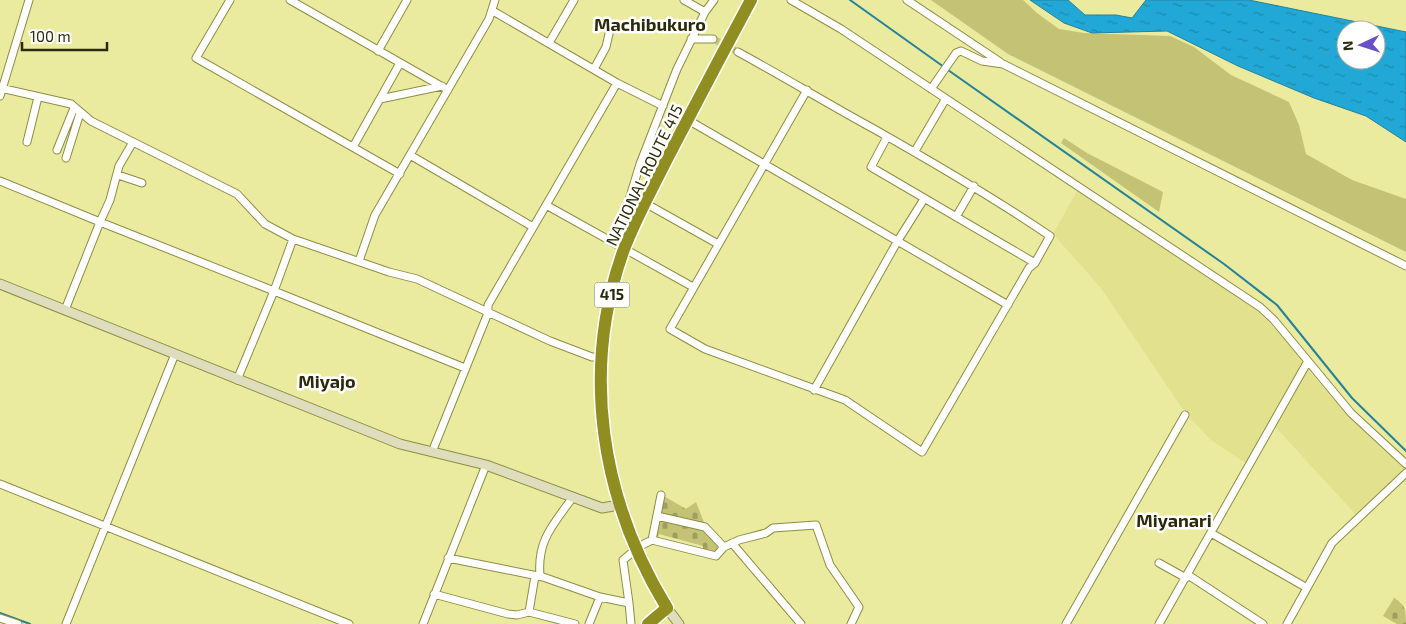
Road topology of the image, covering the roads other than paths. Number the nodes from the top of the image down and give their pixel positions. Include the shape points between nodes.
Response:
1 (29, 0) edge
2 (230, 0) edge
3 (290, 0) edge
4 (407, 0) edge
5 (495, 0) edge
6 (574, 0) edge
7 (684, 0) edge
8 (714, 0) edge
9 (751, 0) edge
10 (791, 0) edge
11 (907, 0) edge
12 (493, 11) junction
13 (705, 12) junction
14 (611, 25) dead end
15 (691, 39) junction
16 (713, 39) tunnel mouth
17 (548, 43) junction
18 (378, 51) junction
19 (738, 52) tunnel mouth
20 (400, 63) junction
21 (1003, 64) junction
22 (594, 69) junction
23 (617, 83) junction
24 (445, 88) junction
25 (931, 89) junction
26 (807, 90) junction
27 (1, 91) edge
28 (38, 97) junction
29 (380, 99) junction
30 (945, 100) junction
31 (663, 106) junction
32 (77, 110) junction
33 (688, 120) junction
34 (887, 137) junction
35 (27, 142) dead end
36 (133, 142) junction
37 (353, 147) junction
38 (58, 150) dead end
39 (915, 151) junction
40 (410, 155) junction
41 (66, 158) dead end
42 (765, 164) junction
43 (400, 174) junction
44 (118, 175) junction
45 (0, 182) edge
46 (142, 183) dead end
47 (974, 186) junction
48 (924, 199) junction
49 (645, 203) junction
50 (546, 205) junction
51 (956, 217) junction
52 (100, 222) junction
53 (533, 227) junction
54 (293, 239) junction
55 (897, 242) junction
56 (718, 244) junction
57 (625, 248) junction
58 (359, 261) junction
59 (1035, 263) junction
60 (1406, 266) edge
61 (0, 284) edge
62 (692, 287) junction
63 (274, 291) junction
64 (1008, 305) junction
65 (65, 310) junction
66 (488, 313) junction
67 (175, 354) junction
68 (602, 357) junction
69 (1308, 361) junction
70 (465, 368) junction
71 (237, 380) junction
72 (814, 390) junction
73 (1185, 415) dead end
74 (432, 452) junction
75 (486, 464) junction
76 (1406, 464) edge
77 (1406, 473) edge
78 (0, 484) edge
79 (661, 495) dead end
80 (573, 497) junction
81 (619, 505) junction
82 (657, 516) junction
83 (105, 525) junction
84 (1211, 533) junction
85 (652, 540) junction
86 (732, 543) junction
87 (724, 547) junction
88 (636, 551) junction
89 (448, 558) junction
90 (1159, 563) dead end
91 (538, 576) junction
92 (1187, 576) junction
93 (1307, 588) junction
94 (434, 594) junction
95 (600, 597) junction
96 (629, 603) junction
97 (668, 608) junction
98 (529, 612) junction
99 (0, 618) edge
100 (18, 624) edge
101 (66, 624) edge
102 (349, 624) edge
103 (423, 624) edge
104 (575, 624) edge
105 (590, 624) edge
106 (631, 624) edge
107 (648, 624) edge
108 (679, 624) edge
109 (801, 624) edge
110 (851, 624) edge
111 (1066, 624) edge
112 (1159, 624) edge
113 (1263, 624) edge
114 (1287, 624) edge

1 - 27 street
2 - 37 street via 196,58
3 - 18 street
4 - 18 street
5 - 12 street
6 - 17 street
7 - 13 street
8 - 13 street
9 - 33 highway, NATIONAL ROUTE 415 / 415
10 - 25 street
11 - 21 street
12 - 17 street
12 - 24 street
13 - 15 street
14 - 22 street via 606,47
15 - 16 street
15 - 31 street
17 - 22 street
18 - 20 street
19 - 26 street
20 - 24 street
20 - 29 street
21 - 25 street via 956,52
21 - 60 street
22 - 23 street
23 - 31 street
23 - 50 street
24 - 29 street
24 - 40 street
25 - 30 street
26 - 34 street
26 - 42 street
27 - 28 street
28 - 32 street via 70,104
28 - 35 street
29 - 37 street
30 - 39 street
30 - 69 street via 1239,292 1274,320
31 - 57 street via 640,164 621,226
32 - 36 street via 91,121
32 - 38 street
32 - 41 street
33 - 42 street
33 - 49 highway, NATIONAL ROUTE 415 / 415
34 - 39 street
34 - 48 street via 871,167
36 - 44 street via 119,166
36 - 54 street via 237,194 265,224
37 - 43 street
39 - 47 street
40 - 43 street
40 - 53 street
42 - 55 street
42 - 56 street
43 - 58 street via 375,215
44 - 46 street
44 - 52 street
45 - 52 street
47 - 51 street
47 - 59 street via 1050,236
48 - 51 street
48 - 55 street
49 - 56 street
49 - 57 highway, NATIONAL ROUTE 415 / 415
50 - 53 street
50 - 57 street
51 - 59 street
52 - 63 street
52 - 65 street
53 - 66 street via 488,305
54 - 58 street
54 - 63 street
55 - 64 street
55 - 72 street
56 - 62 street
57 - 62 street
57 - 68 highway, NATIONAL ROUTE 415 / 415 via 608,312
58 - 66 street via 417,279
59 - 64 street via 1028,268
61 - 65 street
62 - 72 street via 670,329 705,349
63 - 70 street
63 - 71 street
64 - 72 street via 922,452 853,404
65 - 67 street
66 - 68 street via 550,342 592,357
66 - 70 street
67 - 71 street
67 - 83 street
68 - 81 highway, NATIONAL ROUTE 415 / 415 via 605,443
69 - 76 street via 1351,413
69 - 84 street
70 - 74 street
71 - 74 street via 400,444
73 - 111 street
74 - 75 street
75 - 80 street
75 - 89 street
77 - 93 street via 1332,542
78 - 83 street
79 - 82 street
80 - 81 street via 602,508
80 - 91 street via 540,550
81 - 88 highway, NATIONAL ROUTE 415 / 415
82 - 85 street
82 - 87 street via 706,527
83 - 101 street
83 - 102 street
84 - 92 street
84 - 93 street
85 - 87 street via 716,556
85 - 88 street
86 - 87 street
86 - 109 street
86 - 110 street via 773,528 816,525 830,565 860,607
88 - 96 street via 623,560
88 - 97 highway, NATIONAL ROUTE 415 / 415
89 - 91 street
89 - 94 street
90 - 92 street
91 - 95 street
91 - 98 street
92 - 112 street
92 - 113 street
93 - 114 street
94 - 98 street via 508,614
94 - 103 street
95 - 96 street
95 - 105 street
96 - 106 street
97 - 107 highway
97 - 108 street
98 - 104 street
99 - 100 street

